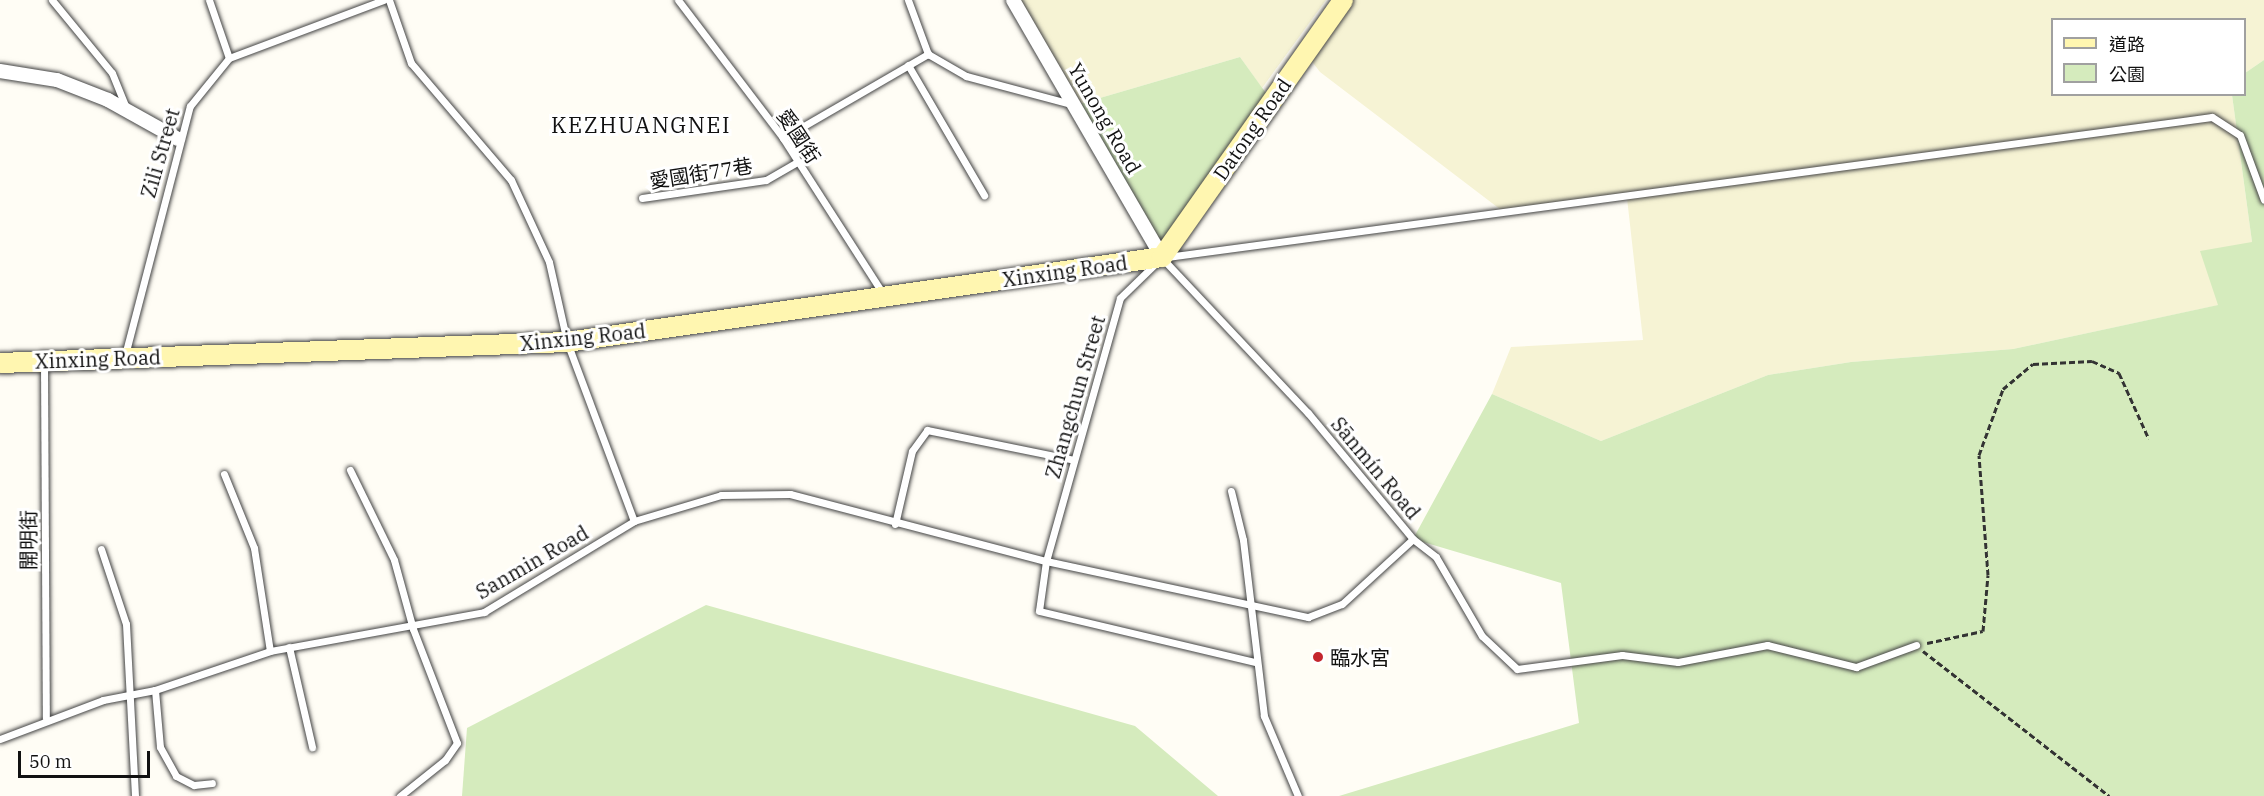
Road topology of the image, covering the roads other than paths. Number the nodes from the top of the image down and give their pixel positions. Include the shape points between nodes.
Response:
1 (52, 0) edge
2 (208, 0) edge
3 (383, 0) edge
4 (389, 0) edge
5 (678, 0) edge
6 (909, 0) edge
7 (1013, 0) edge
8 (1343, 0) edge
9 (374, 2) edge
10 (928, 54) junction
11 (229, 58) junction
12 (908, 65) junction
13 (0, 71) edge
14 (1076, 105) junction
15 (127, 111) junction
16 (783, 138) junction
17 (178, 140) junction
18 (797, 162) junction
19 (984, 195) dead end
20 (642, 198) dead end
21 (2264, 200) edge
22 (1162, 257) junction
23 (884, 296) junction
24 (567, 342) junction
25 (124, 359) junction
26 (44, 361) junction
27 (0, 363) edge
28 (1074, 460) junction
29 (350, 470) dead end
30 (224, 474) dead end
31 (1231, 490) dead end
32 (634, 520) junction
33 (895, 524) junction
34 (1413, 539) junction
35 (102, 549) dead end
36 (1046, 561) junction
37 (1252, 605) junction
38 (413, 629) junction
39 (1916, 645) road end
40 (290, 647) junction
41 (270, 651) junction
42 (1255, 662) junction
43 (155, 690) junction
44 (133, 693) junction
45 (46, 718) junction
46 (0, 739) edge
47 (312, 747) dead end
48 (212, 783) dead end
49 (135, 796) edge
50 (400, 796) edge
51 (1298, 796) edge

1 - 15 lane via 112,73
2 - 11 lane
3 - 9 lane
4 - 24 lane via 411,63 511,180 549,262
5 - 16 lane, 愛國街
6 - 10 lane
7 - 14 street, Yunong Road
8 - 22 street, Datong Road
9 - 11 lane
10 - 12 lane
10 - 14 lane via 975,79
11 - 17 lane, Zili Street via 190,106
12 - 16 lane
12 - 19 lane
13 - 15 street via 57,80
14 - 22 street, Yunong Road
15 - 17 street
16 - 18 lane, 愛國街
17 - 25 lane, Zili Street
18 - 20 lane, 愛國街77巷 via 766,180
18 - 23 lane, 愛國街
21 - 22 lane via 2240,135 2212,117
22 - 23 street, Xinxing Road
22 - 28 lane, Zhangchun Street via 1120,298
22 - 34 lane, Sānmín Road via 1308,412
23 - 24 street, Xinxing Road
24 - 25 street, Xinxing Road
24 - 32 lane
25 - 26 street, Xinxing Road
26 - 27 street, Xinxing Road
26 - 45 lane, 開明街
28 - 33 lane via 927,430 912,451
28 - 36 lane, Zhangchun Street
29 - 38 lane via 394,560
30 - 41 lane via 254,548
31 - 37 lane
32 - 33 lane, Sanmin Road via 721,495 790,494
32 - 38 lane, Sanmin Road via 484,612
33 - 36 lane, Sanmin Road
34 - 37 lane, Sānmín Road via 1342,604 1308,617
34 - 39 lane via 1436,557 1482,636 1517,669 1622,654 1678,662 1767,645 1856,667
35 - 44 lane via 126,624
36 - 37 lane, Sānmín Road
36 - 42 lane, Zhangchun Street via 1039,611
37 - 42 lane
38 - 40 lane, Sanmin Road
38 - 50 lane via 457,743 445,760
40 - 41 lane, Sanmin Road
40 - 47 lane
41 - 43 lane, Sanmin Road
42 - 51 lane via 1264,717
43 - 44 lane, Sanmin Road
43 - 48 lane via 160,747 176,776 194,784
44 - 45 lane, Sanmin Road
44 - 49 lane
45 - 46 lane, Sanmin Road

